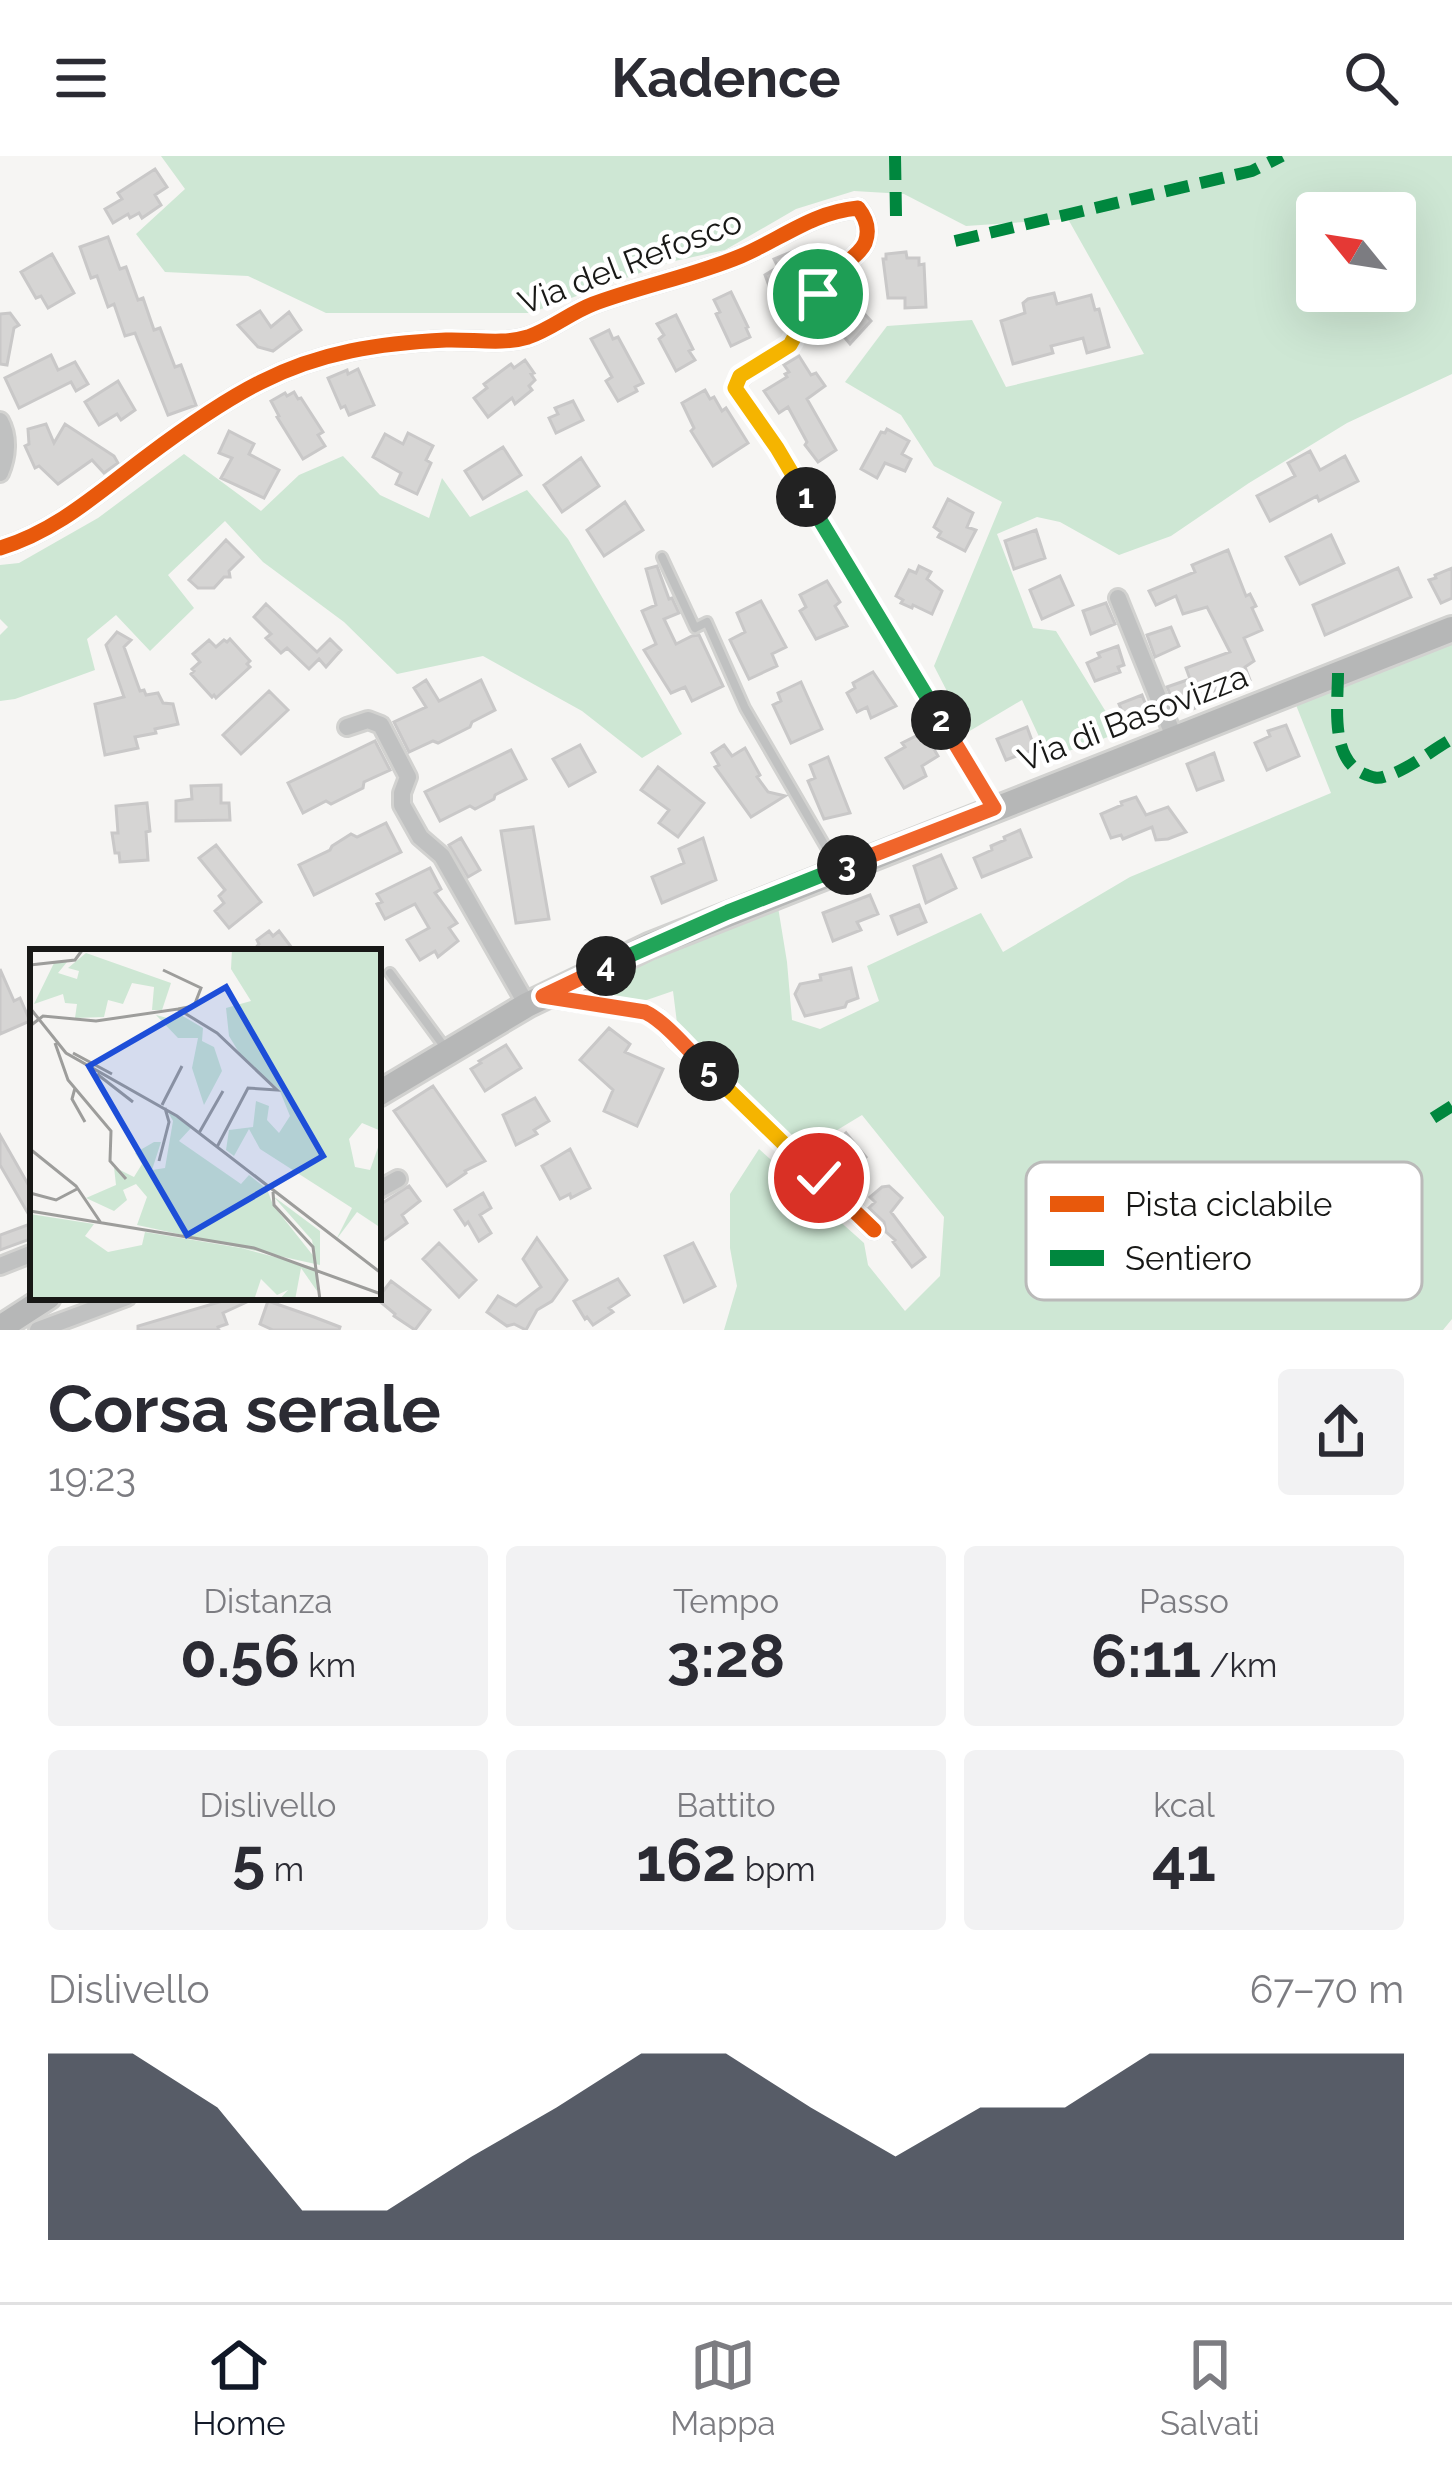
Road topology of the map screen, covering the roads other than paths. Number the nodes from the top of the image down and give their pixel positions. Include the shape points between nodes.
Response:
1 (0, 421) edge
2 (0, 473) edge
3 (0, 548) edge
4 (662, 557) dead end
5 (1118, 598) dead end
6 (1452, 629) edge
7 (347, 727) dead end
8 (1174, 737) junction
9 (994, 808) junction
10 (838, 869) junction
11 (390, 973) dead end
12 (535, 1000) junction
13 (448, 1051) junction
14 (381, 1092) edge
15 (398, 1179) dead end
16 (381, 1188) edge
17 (874, 1230) dead end
18 (30, 1254) edge
19 (0, 1266) edge
20 (43, 1300) edge
21 (119, 1300) edge
22 (0, 1328) edge
23 (38, 1330) edge

1 - 2 street
3 - 9 street, Via del Refosco via 68,518 261,382 337,352 526,337 594,304 742,256 810,219 858,208 868,229 864,245 832,275 790,345 740,376 735,388
4 - 10 lane via 695,628 707,622 745,708
5 - 8 street
6 - 8 main road, Via di Basovizza
7 - 12 street via 381,725 408,777 402,805
8 - 9 main road, Via di Basovizza
9 - 10 main road, Via di Basovizza
10 - 12 main road, Via di Basovizza
11 - 13 lane
12 - 13 main road, Via di Basovizza
12 - 17 street via 659,1019
13 - 14 main road, Via di Basovizza
15 - 16 street
18 - 19 street
20 - 22 main road
21 - 23 street

